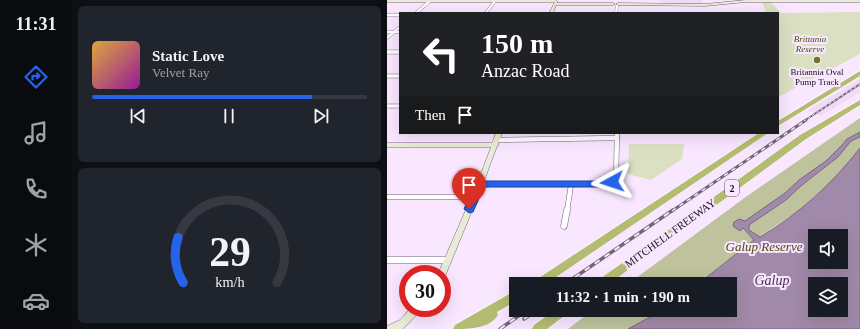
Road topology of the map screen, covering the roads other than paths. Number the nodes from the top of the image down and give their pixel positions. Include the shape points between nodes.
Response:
1 (815, 0) edge
2 (387, 1) edge
3 (430, 1) junction
4 (495, 1) junction
5 (785, 1) edge
6 (860, 1) edge
7 (555, 2) edge
8 (616, 4) edge
9 (417, 12) edge
10 (487, 12) edge
11 (551, 12) edge
12 (387, 15) edge
13 (399, 15) edge
14 (399, 28) edge
15 (387, 32) edge
16 (395, 32) junction
17 (399, 32) edge
18 (387, 38) edge
19 (387, 52) edge
20 (399, 52) edge
21 (860, 73) edge
22 (387, 76) edge
23 (399, 76) edge
24 (860, 102) edge
25 (387, 106) edge
26 (399, 106) edge
27 (779, 123) edge
28 (762, 134) edge
29 (617, 136) edge
30 (499, 139) edge
31 (387, 145) edge
32 (480, 184) junction
33 (571, 185) junction
34 (387, 197) edge
35 (475, 197) junction
36 (564, 226) dead end
37 (387, 260) edge
38 (448, 260) junction
39 (570, 262) junction
40 (446, 265) edge
41 (545, 277) edge
42 (548, 277) edge
43 (611, 277) edge
44 (509, 299) edge
45 (509, 304) edge
46 (408, 317) edge
47 (555, 317) edge
48 (400, 326) edge
49 (390, 329) edge
50 (459, 329) edge
51 (472, 329) edge
52 (538, 329) edge

1 - 5 street
1 - 6 street
2 - 3 street
3 - 4 street
3 - 9 street
4 - 7 street
4 - 10 street
5 - 8 street
7 - 8 street via 564,5
7 - 11 street
12 - 13 street
14 - 16 street
15 - 16 street
16 - 17 street
16 - 18 street
19 - 20 street
21 - 27 highway
22 - 23 street
24 - 43 highway, MITCHELL FREEWAY / 2 via 803,137
25 - 26 street
28 - 39 highway
29 - 30 street
29 - 33 street via 616,179 603,184
30 - 31 street
30 - 32 street via 495,154
32 - 33 street
32 - 35 street
33 - 36 street
34 - 35 street
35 - 38 street
37 - 38 street
38 - 40 street
39 - 41 highway
39 - 42 highway
44 - 50 highway
45 - 51 highway
46 - 48 street
47 - 52 highway
48 - 49 street

